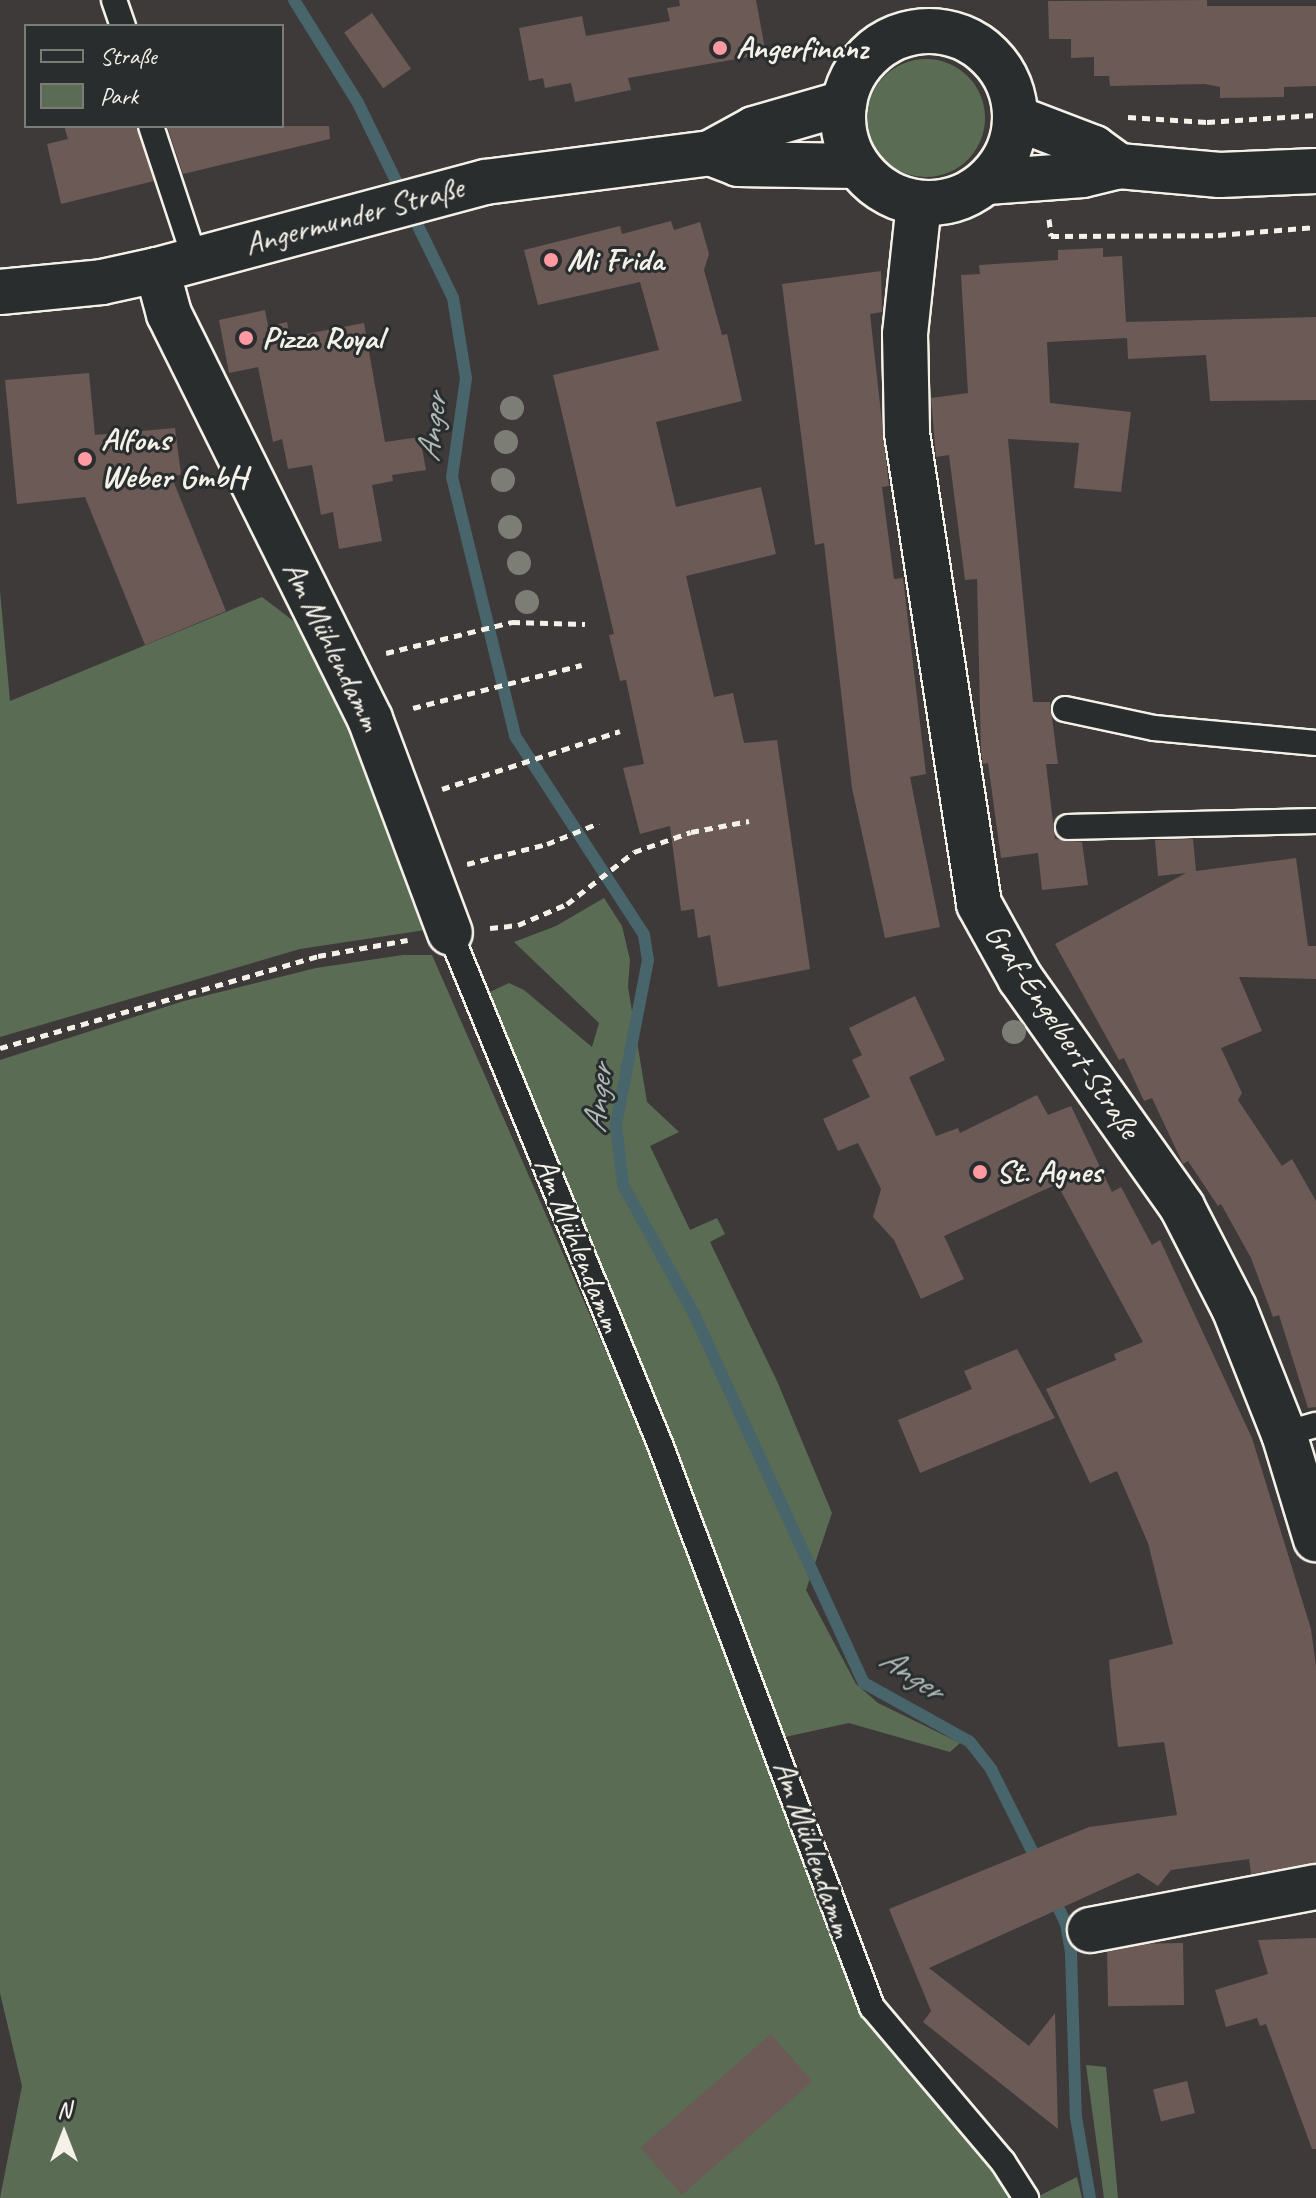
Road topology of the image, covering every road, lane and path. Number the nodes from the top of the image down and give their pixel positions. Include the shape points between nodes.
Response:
1 (114, 0) edge
2 (954, 17) edge
3 (900, 18) edge
4 (122, 24) edge
5 (844, 103) junction
6 (1119, 114) dead end
7 (1316, 115) edge
8 (1016, 118) junction
9 (151, 128) edge
10 (710, 153) junction
11 (856, 166) junction
12 (1119, 166) junction
13 (1316, 171) edge
14 (1043, 178) junction
15 (987, 182) junction
16 (919, 203) junction
17 (1316, 227) edge
18 (176, 264) junction
19 (0, 292) edge
20 (585, 624) dead end
21 (343, 663) junction
22 (582, 665) dead end
23 (1065, 709) dead end
24 (370, 719) junction
25 (620, 731) dead end
26 (1316, 743) edge
27 (401, 804) junction
28 (749, 821) dead end
29 (1316, 821) edge
30 (599, 823) dead end
31 (1068, 827) dead end
32 (427, 875) junction
33 (450, 933) junction
34 (0, 1048) edge
35 (1300, 1429) edge
36 (1316, 1539) edge
37 (1316, 1887) edge
38 (1090, 1930) dead end
39 (1026, 2198) edge

1 - 4 lane
2 - 3 street
2 - 8 street via 996,61 1011,87
3 - 5 street via 864,60
5 - 10 street, Angermunder Straße via 754,129
5 - 11 street via 845,138
6 - 7 path via 1207,122
8 - 12 street via 1094,148
8 - 15 street via 1003,164
9 - 18 lane
10 - 11 street, Angermunder Straße via 738,164
10 - 18 street, Angermunder Straße via 485,182
11 - 16 street via 891,195
12 - 13 street via 1220,175
12 - 14 street
14 - 15 street
14 - 17 path via 1051,236 1218,235
15 - 16 street via 943,202
16 - 35 street, Graf-Engelbert-Straße via 905,334 907,433 979,904 1020,978 1182,1207
18 - 19 street, Angermunder Straße via 76,286
18 - 21 street, Am Mühlendamm via 169,314
20 - 21 path via 512,622
21 - 24 street, Am Mühlendamm
22 - 24 path
23 - 26 lane via 1154,728
24 - 27 street, Am Mühlendamm
25 - 27 path
27 - 32 street, Am Mühlendamm
28 - 33 path via 691,832 634,852 567,904 518,925
29 - 31 lane
30 - 32 path via 547,844
32 - 33 street, Am Mühlendamm
33 - 34 path via 318,956
33 - 39 lane, Am Mühlendamm via 666,1458 872,2007 1003,2162
35 - 36 street, Graf-Engelbert-Straße
37 - 38 street

